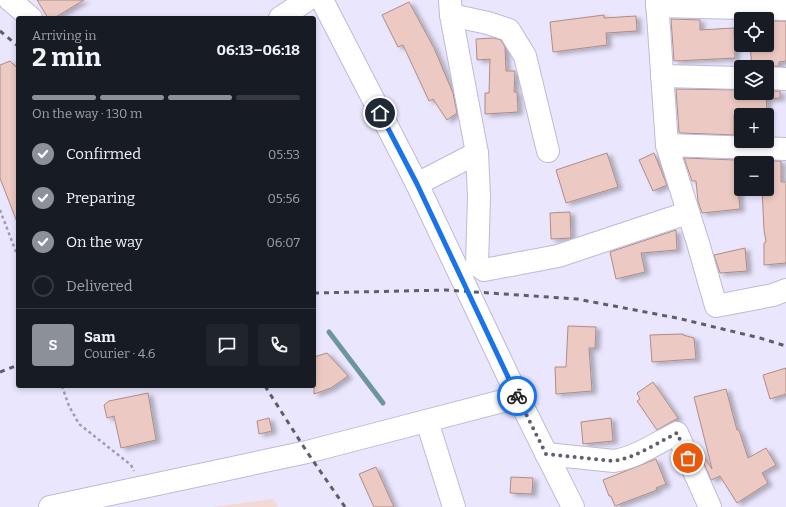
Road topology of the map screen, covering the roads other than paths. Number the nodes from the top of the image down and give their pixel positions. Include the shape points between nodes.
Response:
1 (10, 0) edge
2 (307, 0) edge
3 (322, 0) edge
4 (657, 3) edge
5 (451, 8) edge
6 (786, 9) edge
7 (29, 16) edge
8 (283, 16) edge
9 (662, 76) junction
10 (734, 78) edge
11 (774, 78) edge
12 (786, 79) edge
13 (667, 145) junction
14 (786, 149) edge
15 (548, 151) dead end
16 (477, 153) junction
17 (417, 184) junction
18 (687, 213) junction
19 (786, 290) edge
20 (518, 397) junction
21 (427, 420) junction
22 (546, 454) junction
23 (50, 507) edge
24 (454, 507) edge
25 (573, 507) edge
26 (710, 507) edge

1 - 7 street
2 - 8 street
3 - 17 street
4 - 6 street
4 - 9 street
5 - 15 street via 509,30 525,56
5 - 16 street
9 - 10 street
9 - 13 street
11 - 12 street
13 - 14 street
13 - 18 street
16 - 17 street
16 - 18 street via 477,265 484,270 558,256
17 - 20 street
18 - 19 street via 716,306 773,296
20 - 21 street
20 - 22 street
21 - 23 street via 307,452
21 - 24 street
22 - 25 street
22 - 26 street via 614,461 635,455 677,433

